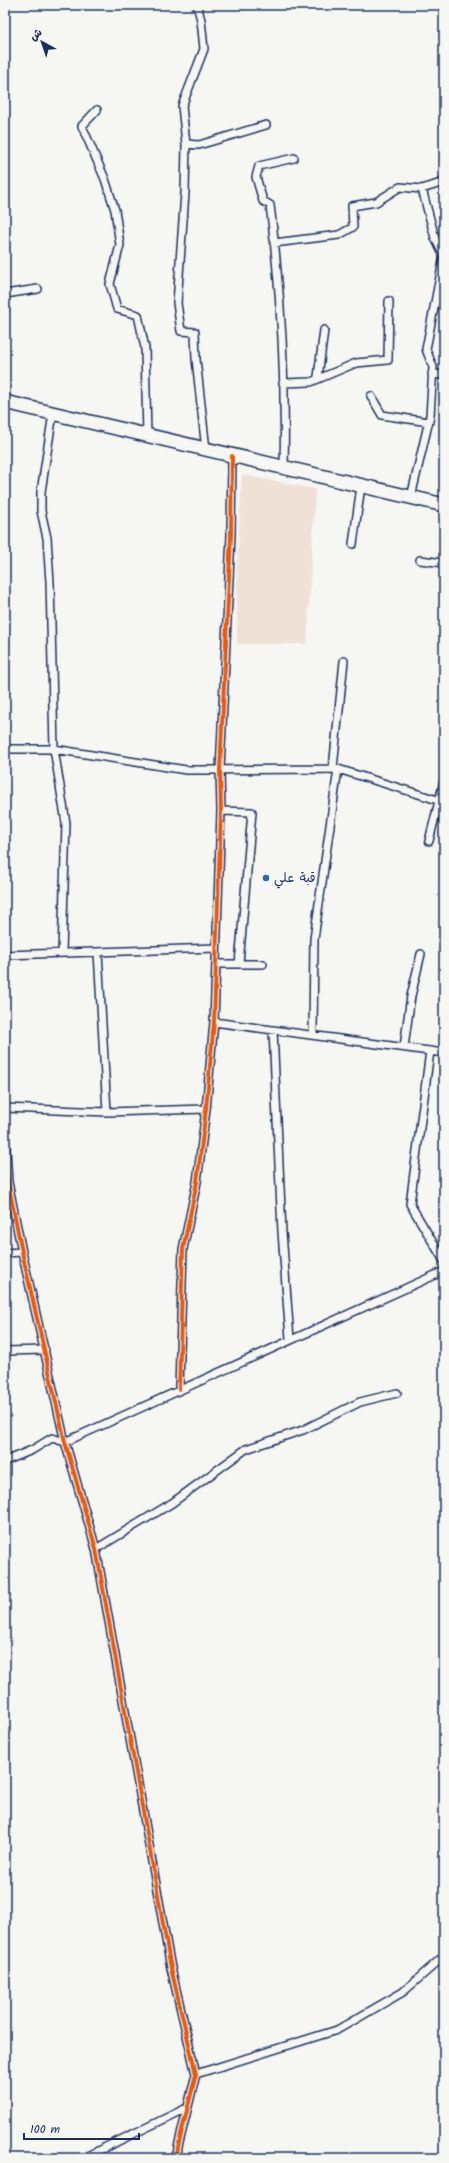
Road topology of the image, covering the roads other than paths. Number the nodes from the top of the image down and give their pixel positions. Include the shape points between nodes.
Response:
1 (197, 5) edge
2 (97, 110) dead end
3 (266, 125) dead end
4 (186, 144) junction
5 (294, 158) dead end
6 (444, 182) edge
7 (422, 189) junction
8 (274, 243) junction
9 (38, 289) dead end
10 (5, 294) edge
11 (389, 300) dead end
12 (324, 330) dead end
13 (432, 374) junction
14 (444, 375) edge
15 (318, 377) junction
16 (283, 383) junction
17 (371, 396) dead end
18 (5, 402) edge
19 (53, 413) junction
20 (429, 422) junction
21 (147, 436) junction
22 (206, 450) junction
23 (232, 456) junction
24 (284, 467) junction
25 (361, 486) junction
26 (411, 497) junction
27 (444, 505) edge
28 (353, 544) dead end
29 (420, 560) dead end
30 (444, 563) edge
31 (344, 661) dead end
32 (5, 749) edge
33 (54, 749) junction
34 (336, 769) junction
35 (220, 770) junction
36 (444, 781) edge
37 (441, 801) edge
38 (221, 811) junction
39 (429, 841) dead end
40 (216, 948) junction
41 (98, 952) junction
42 (62, 953) junction
43 (421, 954) dead end
44 (5, 955) edge
45 (216, 964) junction
46 (239, 964) junction
47 (263, 964) dead end
48 (214, 1022) junction
49 (273, 1030) junction
50 (313, 1035) junction
51 (404, 1047) junction
52 (430, 1051) junction
53 (444, 1053) edge
54 (5, 1108) edge
55 (206, 1109) junction
56 (107, 1112) junction
57 (5, 1133) edge
58 (22, 1252) junction
59 (5, 1253) edge
60 (444, 1261) edge
61 (444, 1271) edge
62 (290, 1339) junction
63 (45, 1350) junction
64 (5, 1351) edge
65 (179, 1390) junction
66 (398, 1392) dead end
67 (64, 1442) junction
68 (5, 1461) edge
69 (96, 1549) junction
70 (444, 1956) edge
71 (196, 2074) junction
72 (187, 2108) junction
73 (83, 2158) edge
74 (177, 2158) edge

1 - 4 street via 204,49 182,106
2 - 21 street via 82,126 105,179 115,210 120,245 110,284 117,309 138,315 146,348
3 - 4 street via 198,145
4 - 22 street via 177,303 181,331 195,332
5 - 8 street via 259,166 256,171 263,201 270,205
6 - 7 street
7 - 8 street via 400,186 376,202 352,206 353,227 339,235
7 - 13 street via 435,238 444,256 426,349 433,367
8 - 16 street
9 - 10 street
11 - 15 street via 388,360 356,363
12 - 15 street
13 - 14 street
13 - 20 street
15 - 16 street via 311,382
16 - 24 street
17 - 20 street via 382,416
18 - 19 highway
19 - 21 highway
19 - 33 street via 41,492 41,512 47,538 50,582
20 - 26 street
21 - 22 highway
22 - 23 highway
23 - 24 highway
23 - 35 street via 231,535
24 - 25 highway
25 - 26 highway
25 - 28 street
26 - 27 highway
29 - 30 street
31 - 34 street
32 - 33 street
33 - 35 street via 186,770
33 - 42 street via 66,823
34 - 35 street
34 - 37 street
34 - 50 street via 314,939
35 - 38 street
36 - 37 street
37 - 39 street
38 - 40 street
38 - 46 street via 252,812
40 - 41 street
40 - 45 street
41 - 42 street
41 - 56 street
42 - 44 street
43 - 51 street via 411,996
45 - 46 street
45 - 48 street
46 - 47 street
48 - 49 street
48 - 55 street
49 - 50 street
49 - 62 street via 282,1232
50 - 51 street
51 - 52 street
52 - 53 street
52 - 60 street via 410,1204
54 - 56 street
55 - 56 street
55 - 65 street via 197,1182 183,1250
57 - 58 street via 8,1182
58 - 59 street
58 - 63 street
61 - 62 street
62 - 65 street
63 - 64 street
63 - 67 street
65 - 67 street
66 - 69 street via 360,1402 303,1430 246,1449 172,1503
67 - 68 street via 52,1438
67 - 69 street
69 - 71 street via 171,1968
70 - 71 street via 403,1992 337,2030
71 - 72 street
72 - 73 street
72 - 74 street

